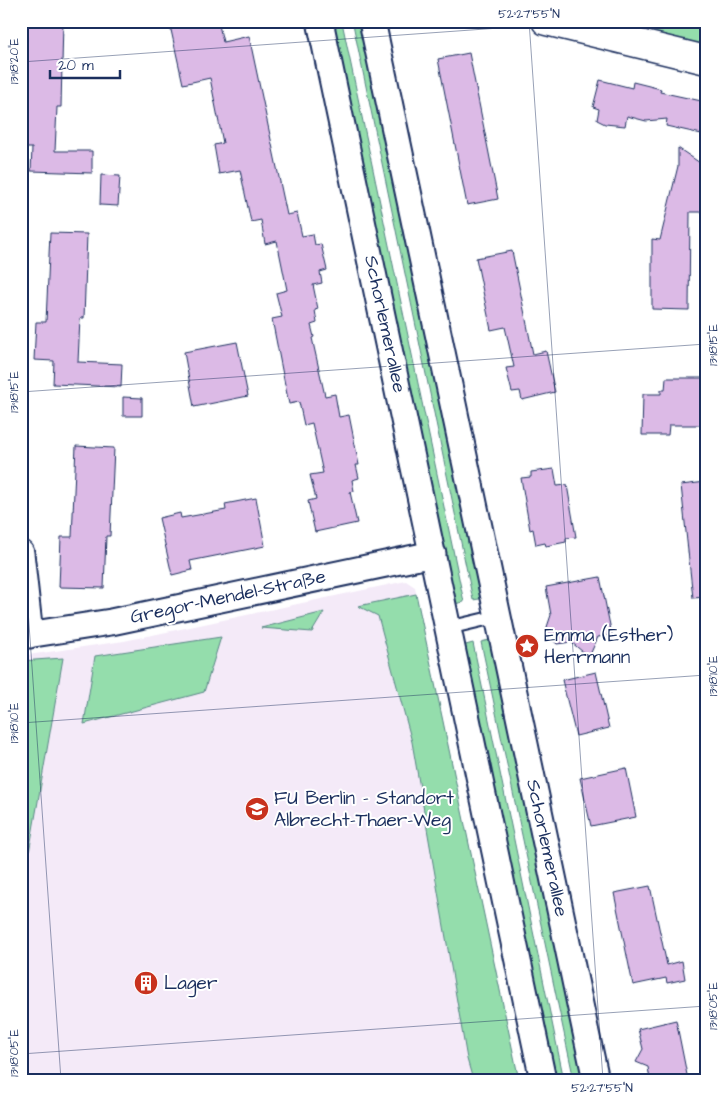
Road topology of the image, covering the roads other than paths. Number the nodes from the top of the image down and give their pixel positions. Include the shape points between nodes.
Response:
1 (320, 21) edge
2 (372, 21) edge
3 (546, 21) edge
4 (706, 60) edge
5 (21, 553) edge
6 (433, 554) junction
7 (499, 616) junction
8 (448, 628) junction
9 (26, 636) edge
10 (543, 1080) edge
11 (596, 1080) edge

1 - 6 street, Schorlemerallee
2 - 7 street, Schorlemerallee
3 - 4 main road
5 - 9 street
6 - 8 street, Schorlemerallee
6 - 9 street, Gregor-Mendel-Straße via 111,622
7 - 8 lane
7 - 11 street, Schorlemerallee
8 - 10 street, Schorlemerallee

